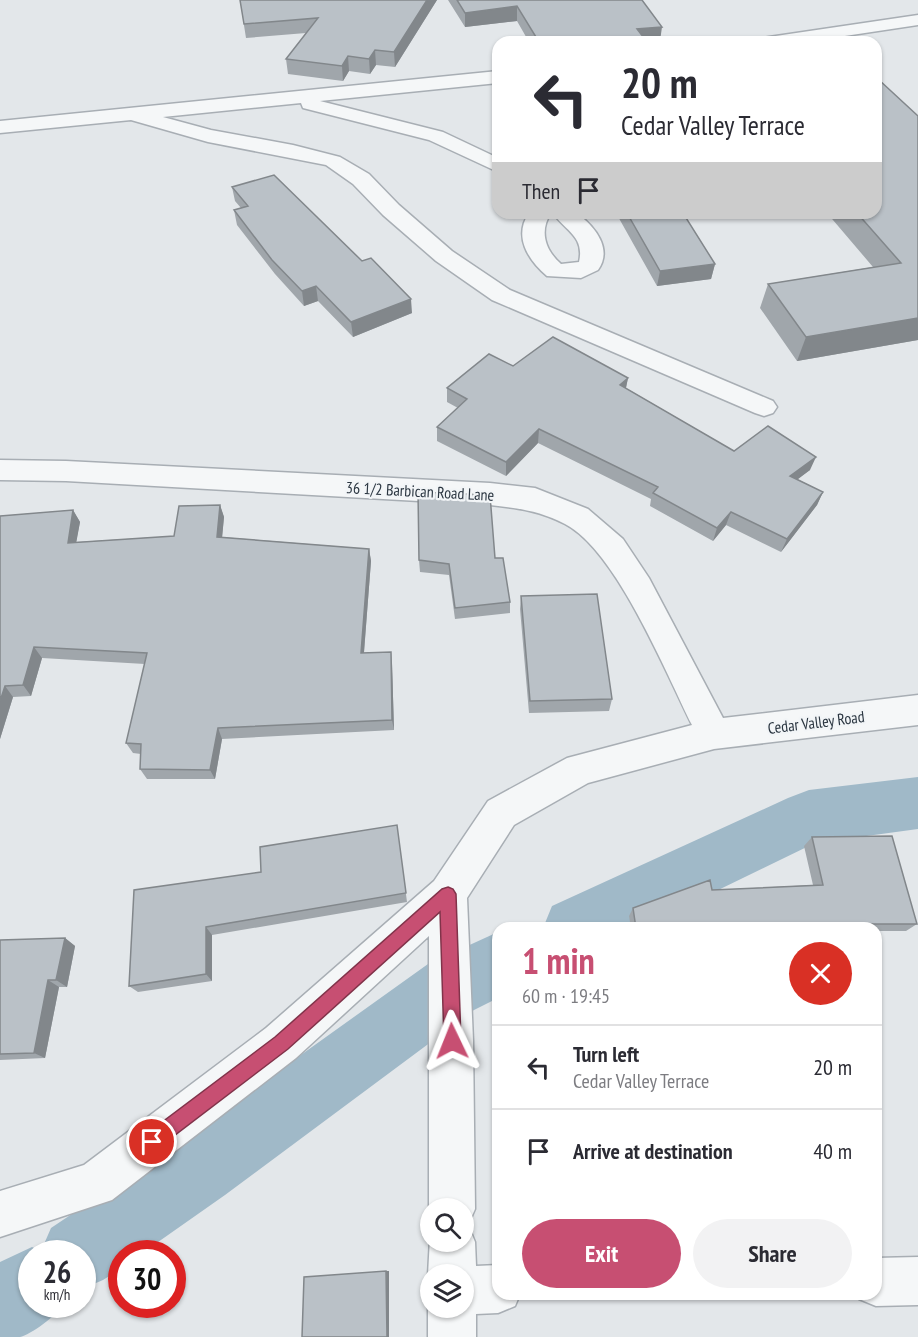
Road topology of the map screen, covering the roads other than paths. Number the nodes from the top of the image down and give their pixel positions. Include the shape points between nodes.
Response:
1 (918, 20) edge
2 (810, 36) edge
3 (492, 78) edge
4 (287, 99) junction
5 (133, 114) junction
6 (0, 127) edge
7 (492, 163) edge
8 (536, 219) edge
9 (571, 219) edge
10 (764, 407) dead end
11 (0, 470) edge
12 (918, 710) edge
13 (714, 734) junction
14 (448, 894) junction
15 (452, 1198) edge
16 (0, 1214) edge
17 (918, 1281) edge
18 (882, 1282) edge
19 (492, 1289) edge
20 (474, 1290) edge
21 (452, 1318) edge
22 (452, 1337) edge

1 - 2 street
3 - 4 street
4 - 5 street
4 - 7 street via 436,136
5 - 6 street
5 - 10 street via 208,136 333,161 361,179 444,256 501,295
8 - 9 street via 532,233 539,257 555,271 580,271 590,265 594,254 584,230
11 - 13 street, 36 1/2 Barbican Road Lane via 535,499 578,517 612,547 638,587
12 - 13 street, Cedar Valley Road
13 - 14 street, Cedar Valley Road via 580,769 501,813
14 - 15 street
14 - 16 street, Cedar Valley Road via 281,1043 96,1184
17 - 18 street
19 - 20 street
21 - 22 street

